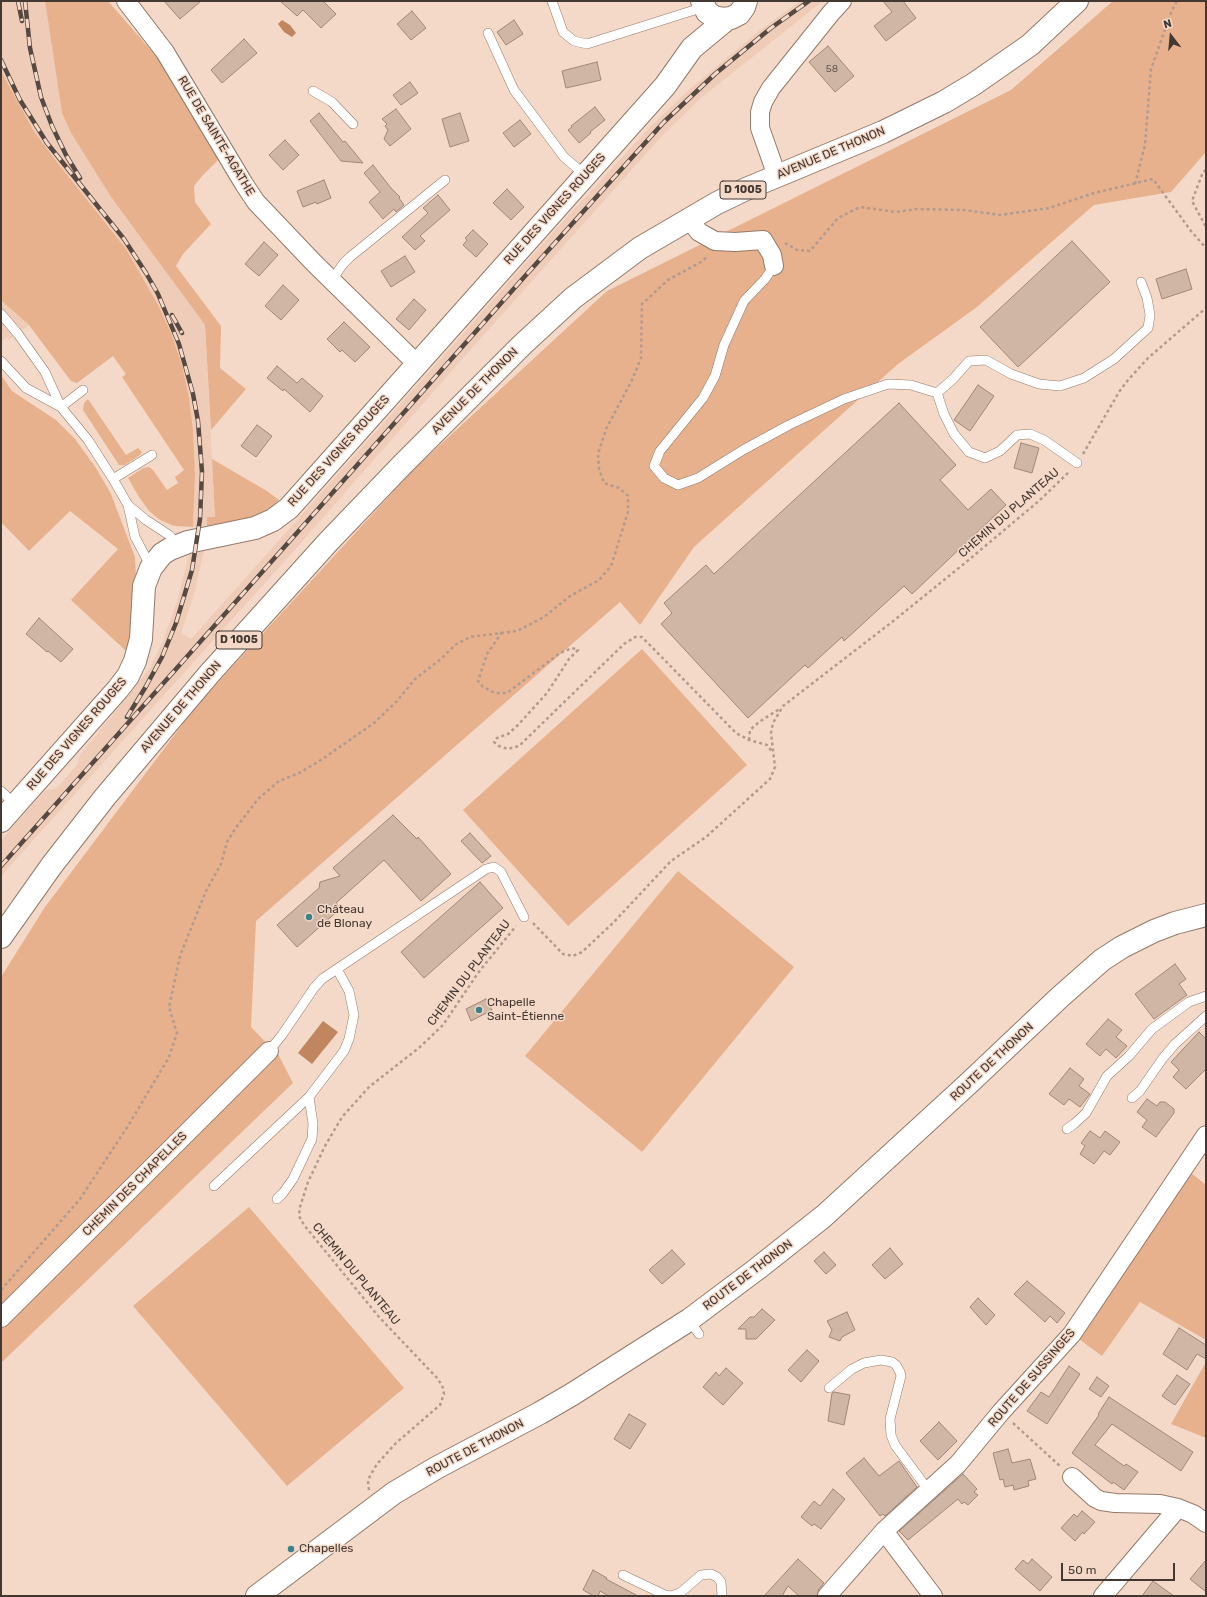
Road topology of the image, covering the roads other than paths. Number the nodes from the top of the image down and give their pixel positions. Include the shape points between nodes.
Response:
1 (126, 1) edge
2 (552, 1) edge
3 (842, 1) edge
4 (1077, 1) edge
5 (747, 2) edge
6 (704, 5) edge
7 (727, 19) junction
8 (488, 33) dead end
9 (692, 48) junction
10 (313, 91) dead end
11 (353, 124) dead end
12 (585, 175) junction
13 (777, 176) junction
14 (445, 180) dead end
15 (689, 218) junction
16 (774, 266) joint
17 (332, 280) junction
18 (1141, 282) dead end
19 (1, 314) edge
20 (412, 358) junction
21 (1, 361) edge
22 (83, 390) dead end
23 (936, 393) junction
24 (61, 407) junction
25 (152, 455) dead end
26 (1077, 463) road end
27 (113, 479) junction
28 (128, 505) junction
29 (188, 542) junction
30 (151, 568) junction
31 (8, 798) edge
32 (1, 821) edge
33 (1206, 916) edge
34 (524, 917) road end
35 (1, 937) edge
36 (337, 969) junction
37 (1206, 996) edge
38 (1206, 1016) edge
39 (269, 1051) joint
40 (308, 1097) junction
41 (1132, 1098) dead end
42 (1067, 1129) dead end
43 (1206, 1135) edge
44 (214, 1186) dead end
45 (277, 1200) dead end
46 (1, 1318) edge
47 (829, 1388) dead end
48 (1072, 1477) road end
49 (929, 1491) junction
50 (1178, 1508) junction
51 (1206, 1523) edge
52 (884, 1531) junction
53 (623, 1575) dead end
54 (257, 1596) edge
55 (722, 1596) edge
56 (826, 1596) edge
57 (933, 1596) edge
58 (1103, 1596) edge

1 - 17 street, RUE DE SAINTE-AGATHE via 172,63 250,193 266,213
2 - 6 lane via 563,32 574,41 587,44
3 - 13 street via 771,88 763,102 760,128
4 - 13 main road, AVENUE DE THONON / D 1005 via 1030,44 944,102 883,132
5 - 7 main road, RUE DES VIGNES ROUGES via 739,14
6 - 7 main road via 714,17
6 - 9 main road, RUE DES VIGNES ROUGES
7 - 9 main road, RUE DES VIGNES ROUGES
8 - 12 lane via 514,90 564,157
9 - 12 main road, RUE DES VIGNES ROUGES via 664,86
10 - 11 lane via 332,102
12 - 20 main road, RUE DES VIGNES ROUGES
13 - 15 main road, AVENUE DE THONON / D 1005
14 - 17 lane via 350,257
15 - 16 street via 706,238 723,242 763,240 772,255
15 - 35 main road, AVENUE DE THONON / D 1005 via 634,252 573,298 523,344 396,471 277,598 160,730 104,797
16 - 23 lane via 744,301 724,345 715,376 703,398 660,451 654,466 664,478 678,485 698,478 789,426 844,399 888,384 911,385
17 - 20 street, RUE DE SAINTE-AGATHE
18 - 23 lane via 1150,315 1148,328 1114,359 1084,378 1060,386 1040,384 1011,374 986,360 969,360 953,379
19 - 24 lane via 45,372
20 - 29 main road, RUE DES VIGNES ROUGES via 289,508 273,520 255,528
21 - 24 lane via 26,388
22 - 24 lane
23 - 26 lane via 954,434 970,452 985,458 1000,451 1018,435 1030,434 1044,440
24 - 27 lane via 88,440
25 - 27 lane
27 - 28 lane
28 - 29 lane via 169,535
28 - 30 lane via 135,537
29 - 30 main road, RUE DES VIGNES ROUGES via 162,554
30 - 31 main road, RUE DES VIGNES ROUGES via 144,586 139,650 128,676 118,690
31 - 32 main road, RUE DES VIGNES ROUGES
33 - 54 main road, ROUTE DE THONON via 1175,923 1148,933 1102,960 834,1207 757,1270 694,1327 436,1468 374,1507
34 - 36 lane via 501,872 490,867
36 - 39 lane via 314,988
36 - 40 lane via 351,997 354,1015 352,1027 344,1051
37 - 42 lane via 1189,1002 1152,1029 1107,1076 1086,1113
38 - 41 lane via 1175,1044
39 - 46 street, CHEMIN DES CHAPELLES
40 - 44 lane
40 - 45 lane via 313,1124 312,1139 293,1178
43 - 49 street, ROUTE DE SUSSINGES via 1076,1329 958,1464
47 - 49 lane via 852,1369 864,1363 881,1360 896,1365 901,1376 890,1419 891,1435 895,1445
48 - 50 street via 1095,1498 1108,1503 1160,1504
49 - 52 street, ROUTE DE SUSSINGES
50 - 51 street
50 - 58 street
52 - 56 street, ROUTE DE SUSSINGES
52 - 57 street
53 - 55 lane via 670,1596 680,1593 701,1575 711,1574 720,1582

